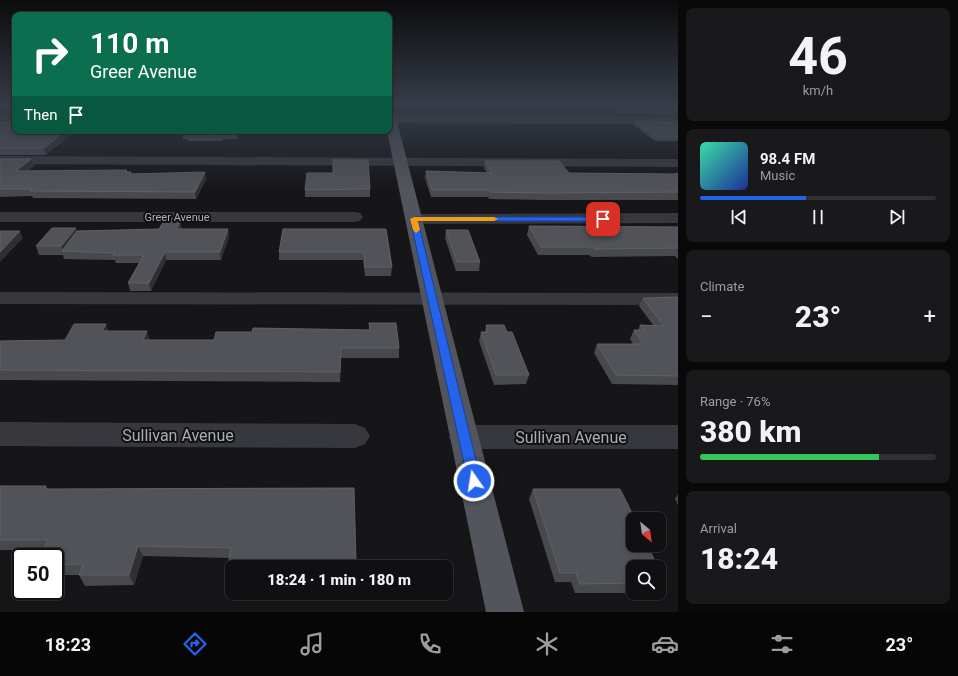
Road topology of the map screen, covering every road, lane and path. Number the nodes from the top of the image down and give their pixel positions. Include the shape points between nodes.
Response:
1 (393, 134) edge
2 (0, 160) edge
3 (400, 162) junction
4 (678, 163) edge
5 (0, 217) edge
6 (354, 217) dead end
7 (678, 218) edge
8 (414, 219) junction
9 (0, 298) edge
10 (432, 299) junction
11 (678, 299) edge
12 (0, 434) edge
13 (355, 436) dead end
14 (464, 437) junction
15 (678, 437) edge
16 (505, 612) edge

1 - 3 main road
2 - 3 street
3 - 4 street
3 - 8 main road
5 - 6 street, Greer Avenue
7 - 8 street
8 - 10 main road
9 - 10 street
10 - 11 street
10 - 14 main road
12 - 13 street, Sullivan Avenue
14 - 15 street, Sullivan Avenue
14 - 16 main road

